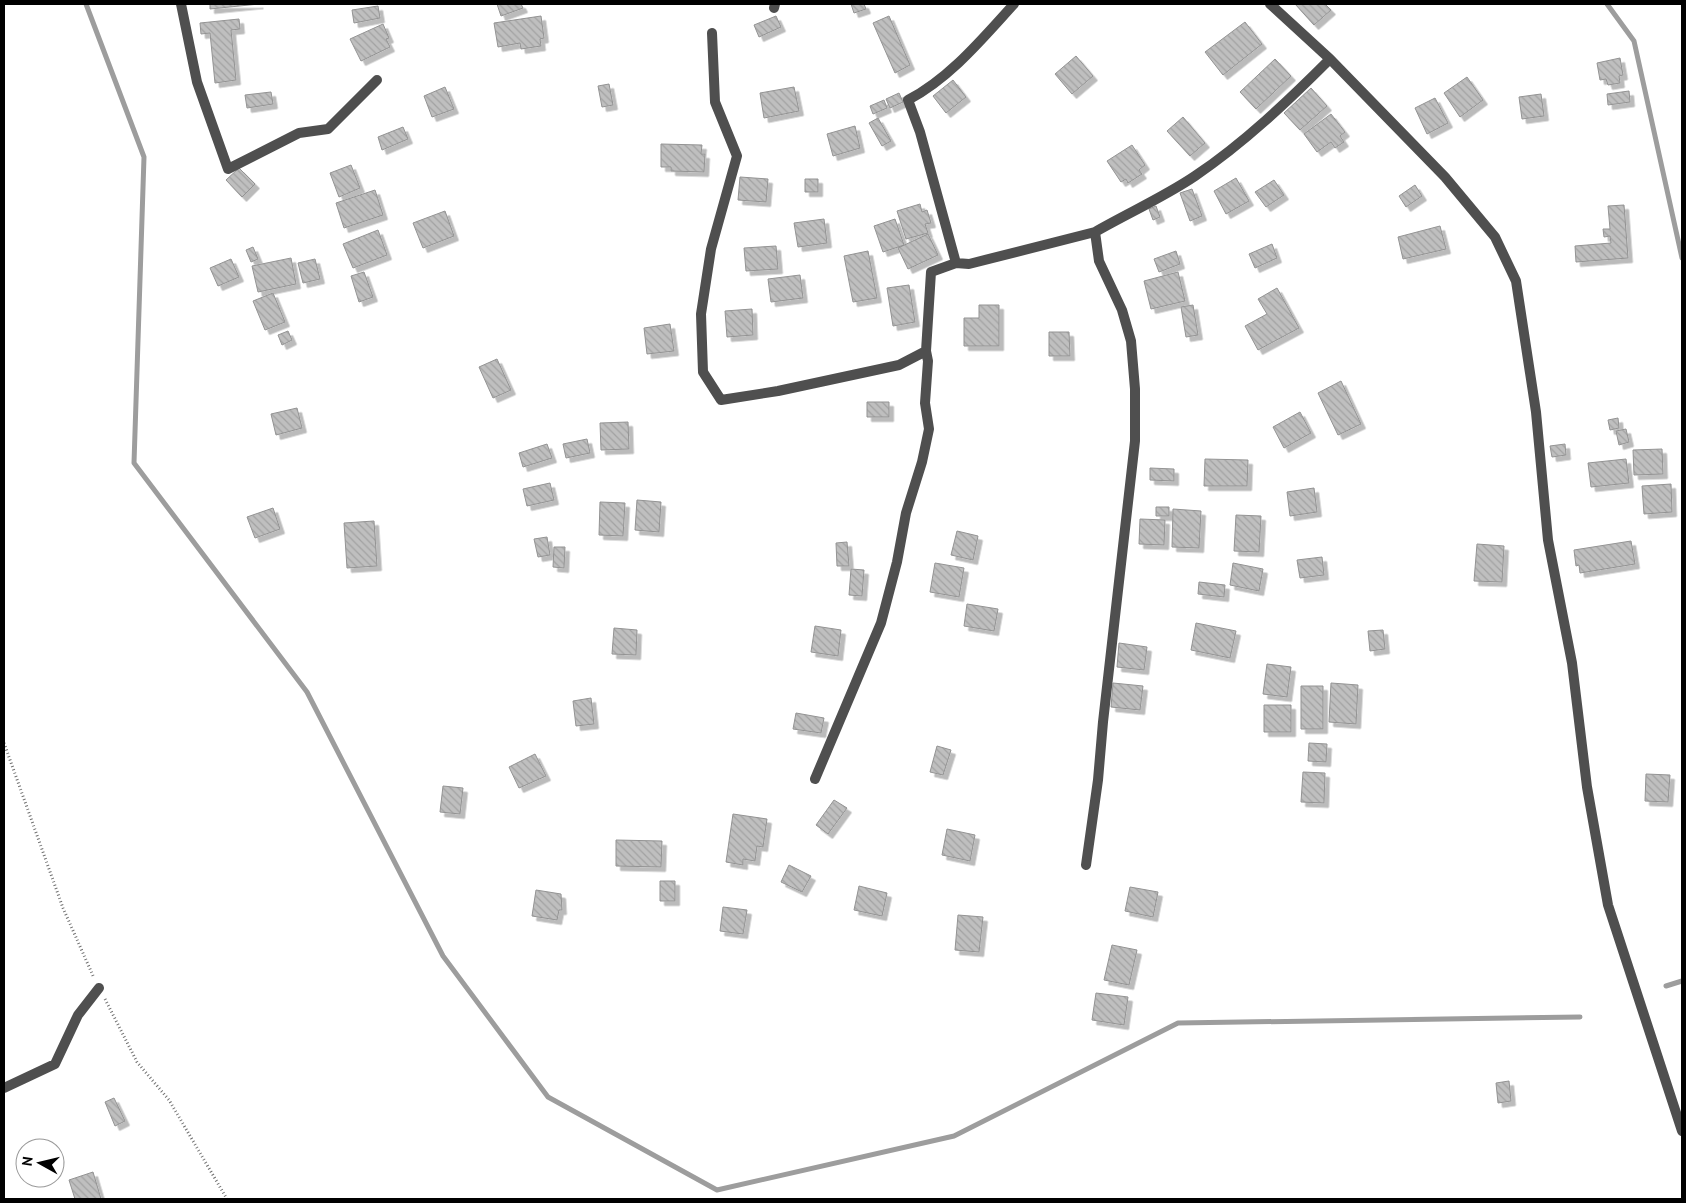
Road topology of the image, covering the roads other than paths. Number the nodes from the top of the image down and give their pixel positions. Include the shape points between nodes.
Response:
1 (182, 4) edge
2 (1014, 4) edge
3 (1270, 4) edge
4 (712, 34) dead end
5 (1330, 59) junction
6 (377, 80) dead end
7 (1095, 232) junction
8 (956, 263) junction
9 (926, 351) junction
10 (815, 779) dead end
11 (1086, 865) dead end
12 (99, 988) dead end
13 (4, 1088) edge
14 (1682, 1131) edge

1 - 6 street via 198,82 228,169 299,132 328,129
2 - 8 street via 978,44 929,89 908,100
3 - 5 street
4 - 9 street via 715,102 737,156 711,249 701,314 703,372 721,400 899,365
5 - 7 street via 1233,149 1193,178
5 - 14 street via 1445,177 1495,237 1516,282 1536,412 1548,540 1572,663 1587,787 1608,904
7 - 8 street via 969,264
7 - 11 street via 1099,261 1122,310 1131,341 1135,442
8 - 9 street via 931,272
9 - 10 street via 925,403 930,429 906,513 894,571 880,623
12 - 13 street via 78,1015 55,1064

